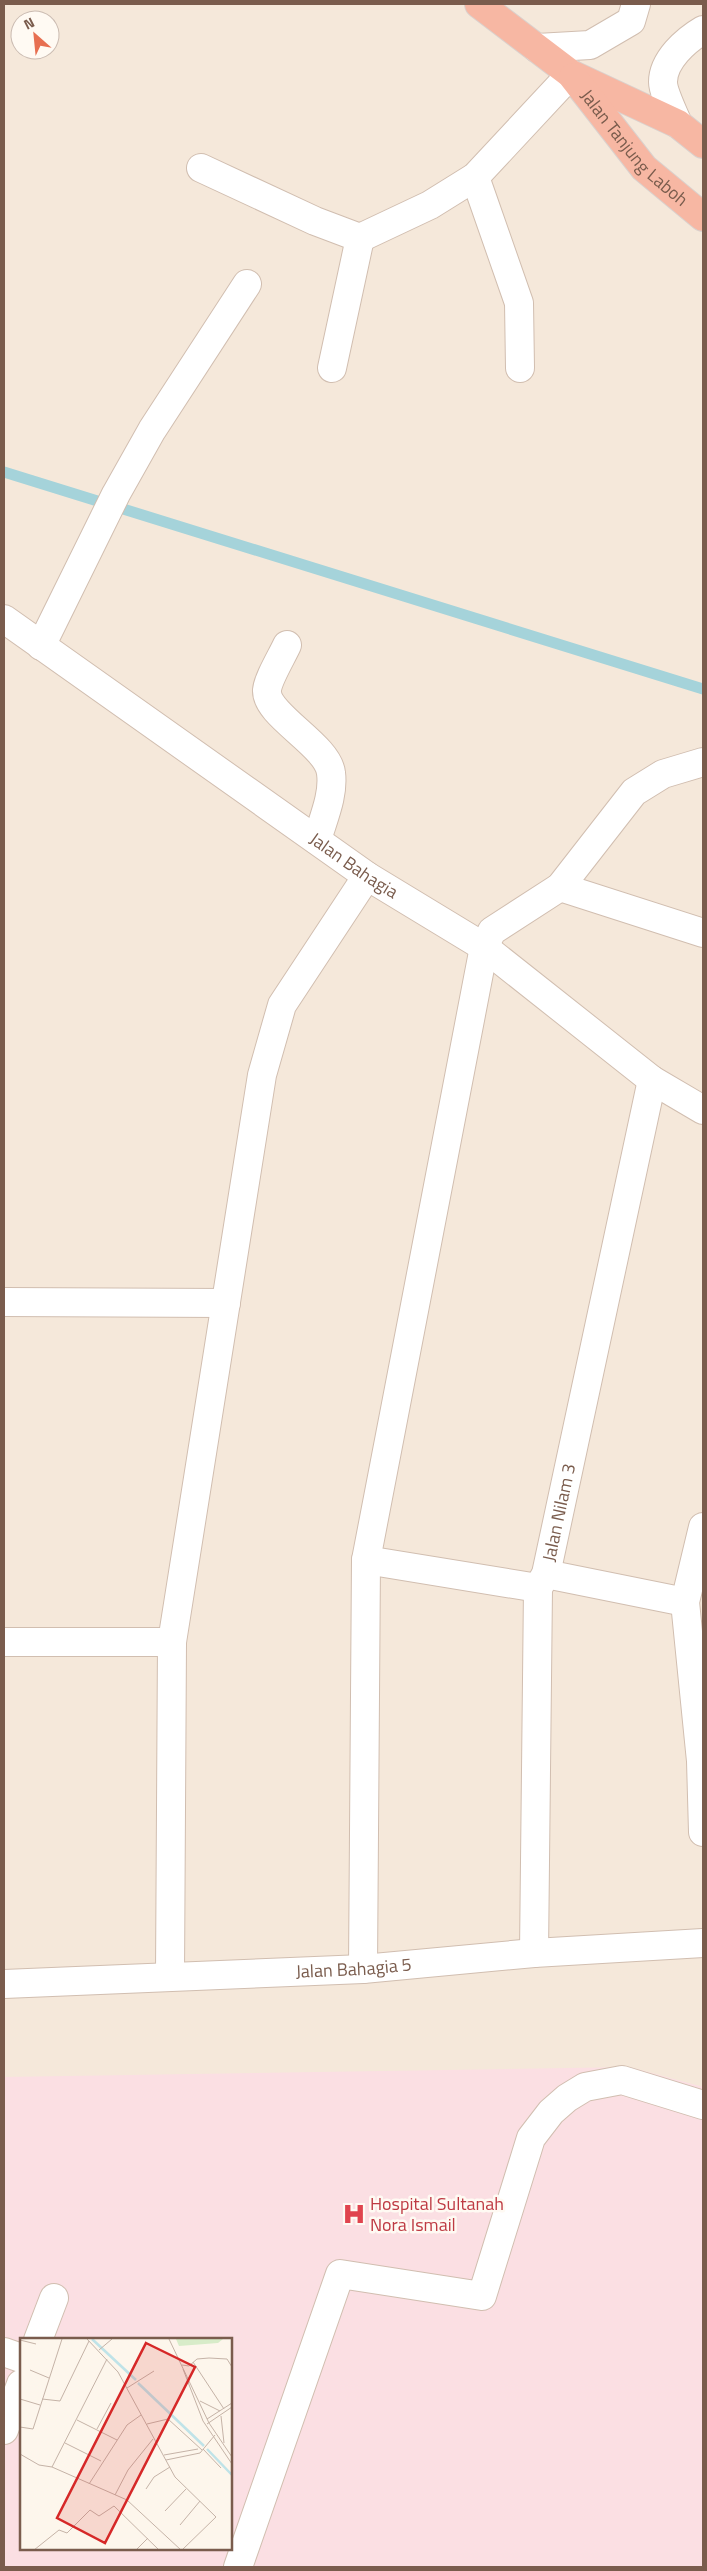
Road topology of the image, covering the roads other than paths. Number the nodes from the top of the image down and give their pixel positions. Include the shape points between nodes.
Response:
1 (479, 4) edge
2 (636, 4) edge
3 (703, 30) edge
4 (537, 48) junction
5 (571, 74) junction
6 (678, 124) junction
7 (703, 144) edge
8 (201, 168) dead end
9 (475, 177) junction
10 (703, 217) edge
11 (360, 238) junction
12 (248, 284) dead end
13 (332, 368) dead end
14 (520, 368) dead end
15 (4, 619) edge
16 (287, 645) dead end
17 (41, 646) junction
18 (703, 762) edge
19 (317, 840) junction
20 (367, 876) junction
21 (560, 887) junction
22 (703, 933) edge
23 (484, 948) junction
24 (652, 1080) junction
25 (703, 1110) edge
26 (4, 1302) edge
27 (226, 1303) junction
28 (703, 1527) edge
29 (366, 1560) junction
30 (542, 1581) junction
31 (685, 1602) junction
32 (4, 1642) edge
33 (172, 1642) junction
34 (702, 1761) edge
35 (703, 1832) edge
36 (703, 1943) edge
37 (534, 1953) junction
38 (363, 1969) junction
39 (170, 1975) junction
40 (4, 1984) edge
41 (703, 2105) edge
42 (54, 2298) dead end
43 (39, 2338) edge
44 (4, 2352) edge
45 (20, 2358) edge
46 (20, 2387) edge
47 (4, 2430) edge
48 (238, 2567) edge

1 - 4 highway, Jalan Tanjung Laboh
2 - 4 street via 630,21 590,45
3 - 6 street via 670,59 663,82
4 - 5 highway, Jalan Tanjung Laboh
5 - 6 highway, Jalan Tanjung Laboh
5 - 9 street
5 - 10 highway, Jalan Tanjung Laboh via 644,168
6 - 7 highway, Jalan Tanjung Laboh
8 - 11 street via 315,221
9 - 11 street via 430,205
9 - 14 street via 519,303
11 - 13 street
12 - 17 street via 152,430 116,494
15 - 17 street, Jalan Bahagia
16 - 19 street via 267,689 268,699 316,748 331,771 329,799
17 - 19 street, Jalan Bahagia
18 - 21 street via 663,774 634,792
19 - 20 street, Jalan Bahagia
20 - 23 street, Jalan Bahagia
20 - 27 street via 282,1005 262,1075
21 - 22 street
21 - 23 street via 492,931
23 - 24 street, Jalan Bahagia
23 - 29 street
24 - 25 street, Jalan Bahagia
24 - 30 street, Jalan Nilam 3
26 - 27 street
27 - 33 street
28 - 31 street
29 - 30 street
29 - 38 street
30 - 31 street
30 - 37 street, Jalan Nilam 3
31 - 34 street
32 - 33 street
33 - 39 street
34 - 35 street
36 - 37 street, Jalan Bahagia 5
37 - 38 street, Jalan Bahagia 5
38 - 39 street, Jalan Bahagia 5
39 - 40 street, Jalan Bahagia 5
41 - 48 street via 622,2080 585,2087 567,2098 551,2112 531,2138 482,2296 340,2274
42 - 43 street
44 - 45 street
46 - 47 street

